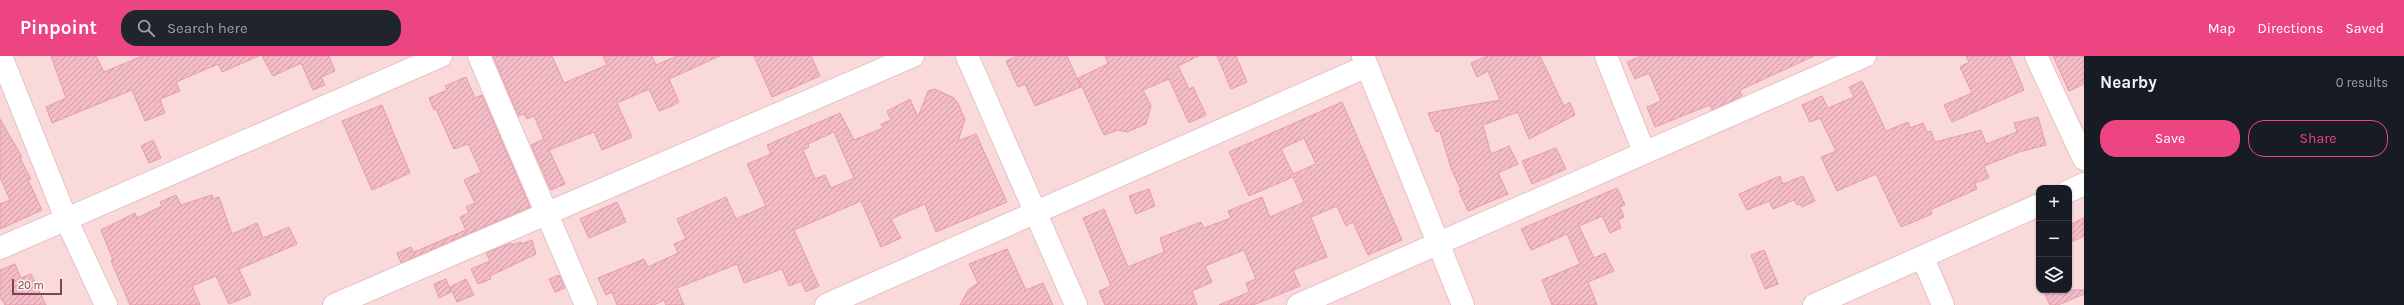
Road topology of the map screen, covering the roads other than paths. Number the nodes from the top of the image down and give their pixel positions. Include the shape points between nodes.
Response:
1 (1, 56) edge
2 (441, 56) edge
3 (479, 56) edge
4 (913, 56) edge
5 (967, 56) edge
6 (1606, 56) edge
7 (1865, 56) edge
8 (2036, 56) edge
9 (1365, 61) edge
10 (1644, 152) junction
11 (2084, 159) edge
12 (2084, 184) edge
13 (2072, 190) edge
14 (2036, 206) edge
15 (547, 213) junction
16 (1035, 213) junction
17 (67, 221) junction
18 (1438, 244) junction
19 (0, 248) edge
20 (1923, 258) junction
21 (106, 305) edge
22 (334, 305) edge
23 (586, 305) edge
24 (826, 305) edge
25 (1076, 305) edge
26 (1298, 305) edge
27 (1463, 305) edge
28 (1814, 305) edge
29 (1943, 305) edge

1 - 17 street
2 - 17 street
3 - 15 street
4 - 15 street
5 - 16 street
6 - 10 street
7 - 10 street
8 - 11 street
9 - 16 street
9 - 18 street
10 - 18 street
12 - 13 street
14 - 20 street
15 - 22 street
15 - 23 street
16 - 24 street
16 - 25 street
17 - 19 street
17 - 21 street
18 - 26 street
18 - 27 street
20 - 28 street
20 - 29 street

